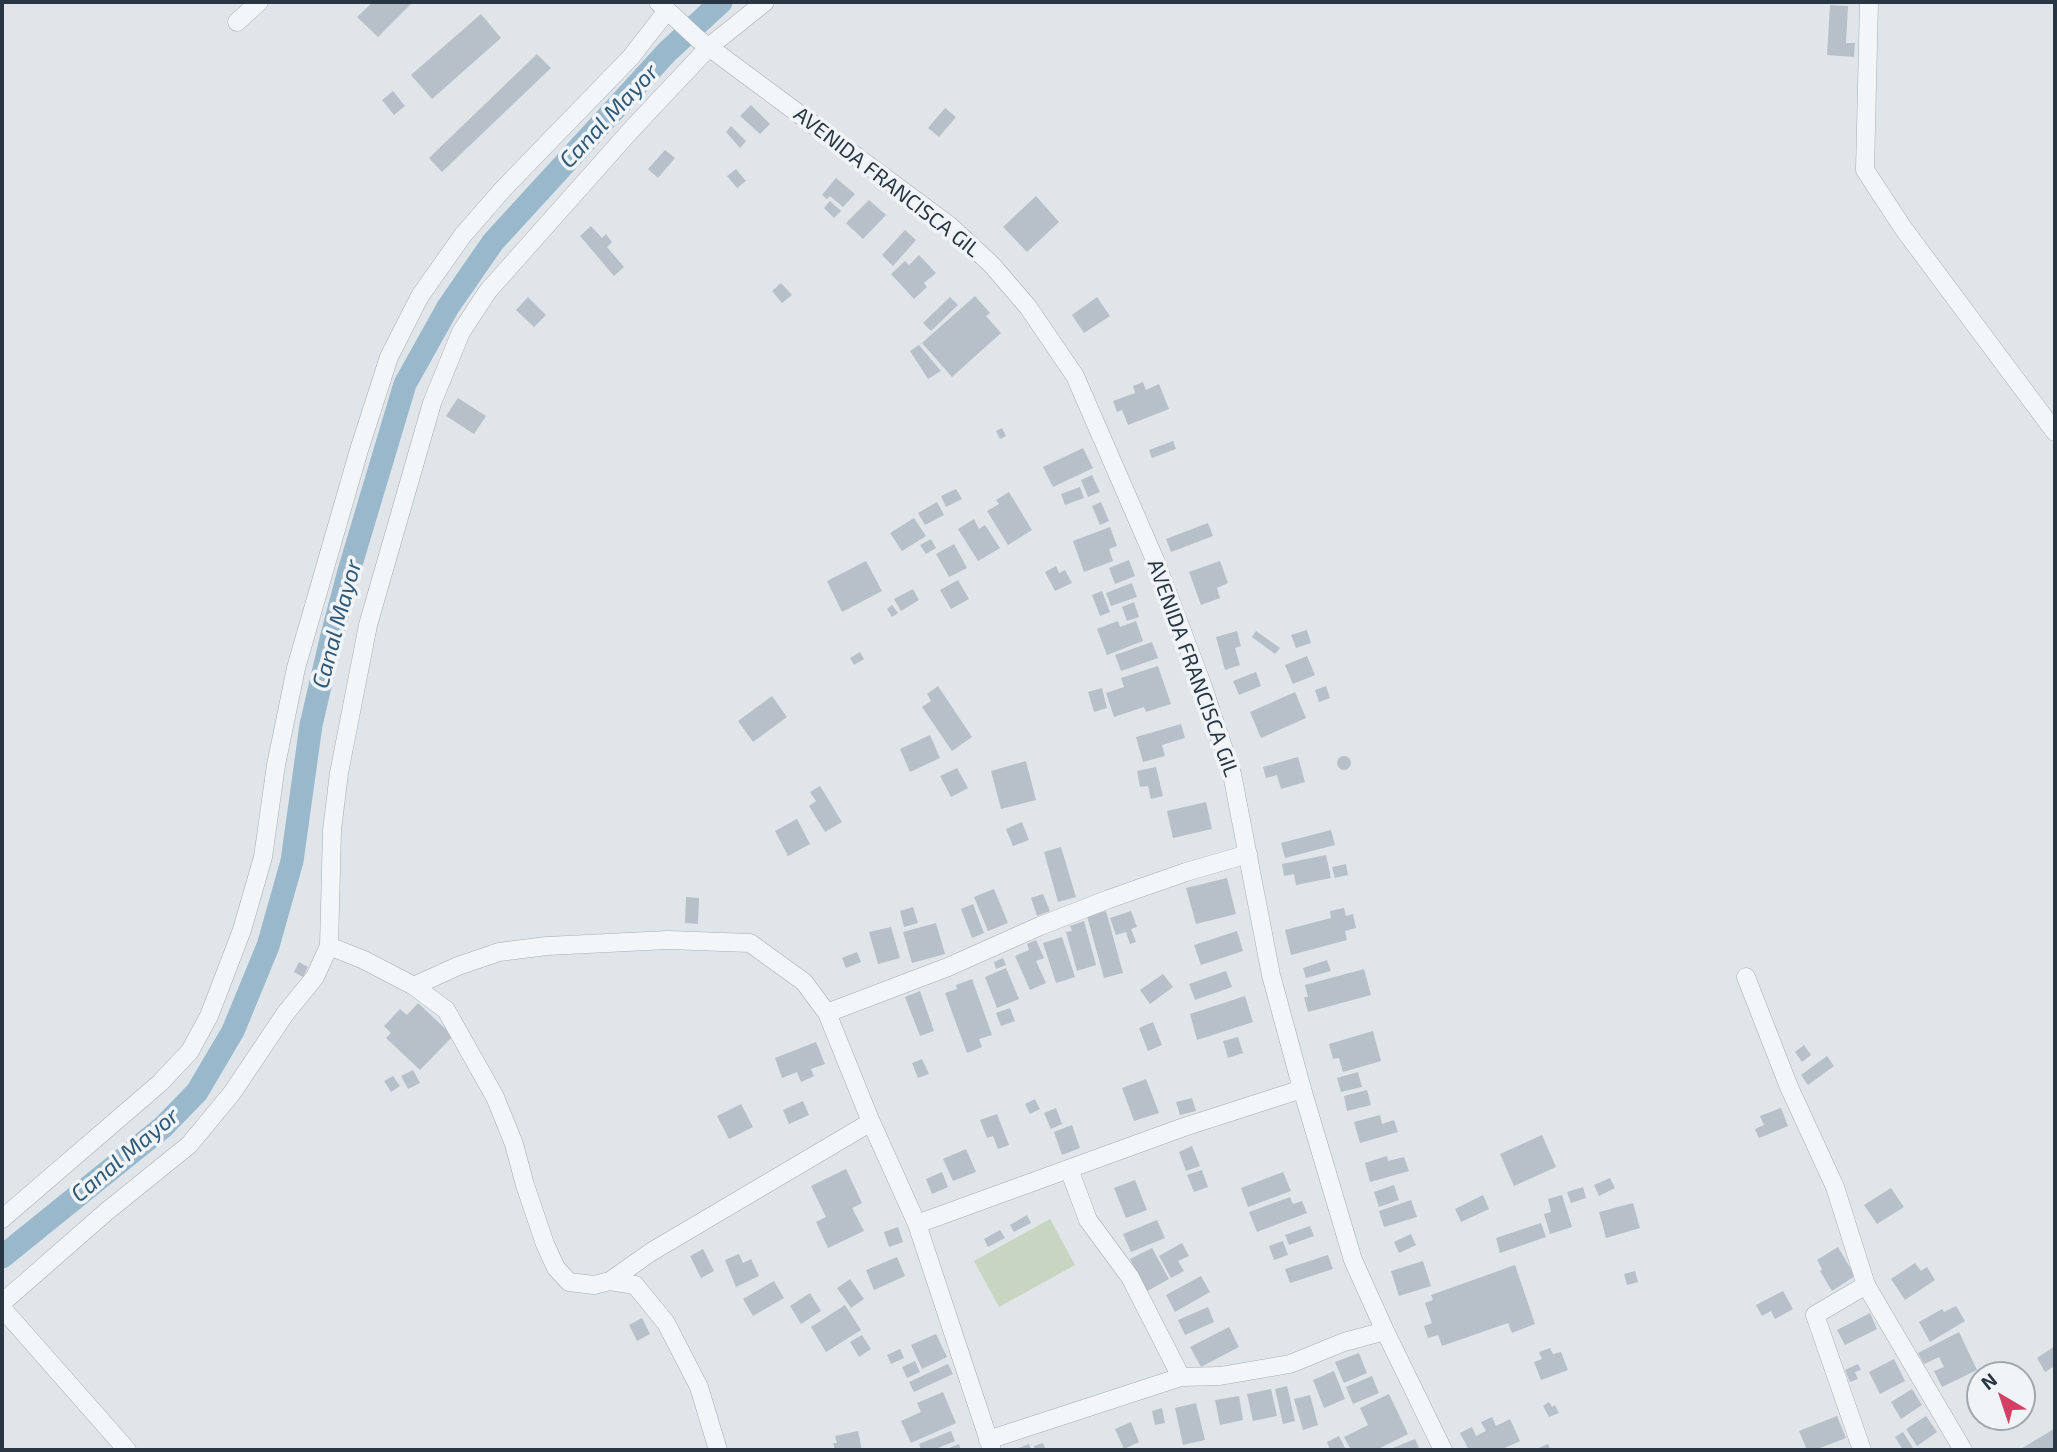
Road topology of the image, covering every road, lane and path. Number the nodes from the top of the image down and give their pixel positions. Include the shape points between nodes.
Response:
1 (259, 2) edge
2 (765, 2) edge
3 (1869, 2) edge
4 (668, 11) edge
5 (237, 22) dead end
6 (704, 43) junction
7 (2055, 432) edge
8 (1248, 854) junction
9 (329, 946) junction
10 (1746, 977) dead end
11 (414, 986) junction
12 (827, 1013) junction
13 (1302, 1089) junction
14 (871, 1122) junction
15 (1069, 1169) junction
16 (2, 1219) edge
17 (917, 1224) junction
18 (610, 1281) junction
19 (1866, 1285) junction
20 (2, 1305) edge
21 (1385, 1331) junction
22 (1181, 1377) junction
23 (990, 1445) edge
24 (127, 1450) edge
25 (718, 1450) edge
26 (1443, 1450) edge
27 (1862, 1450) edge
28 (1963, 1450) edge

1 - 5 street
2 - 6 street
3 - 7 street via 1865,170
4 - 6 street, AVENIDA FRANCISCA GIL
4 - 16 street via 631,57 463,235 420,296 389,357 296,668 263,857 242,930 209,1016 190,1051 160,1083
6 - 8 street, AVENIDA FRANCISCA GIL via 950,226 1028,307 1075,376 1155,560 1202,684 1233,774
6 - 9 street via 488,291 461,332 432,403 368,625 332,830
8 - 12 street via 1109,899
8 - 13 street, AVENIDA FRANCISCA GIL via 1272,975
9 - 11 street
9 - 20 street via 315,977 189,1146
10 - 19 street via 1835,1187
11 - 12 street via 499,953 547,946 667,940 750,943 804,982
11 - 18 street via 446,1010 495,1097 556,1268 569,1282 594,1286
12 - 14 street
13 - 15 street
13 - 21 street, AVENIDA FRANCISCA GIL via 1353,1260
14 - 17 street
14 - 18 street
15 - 17 street
15 - 22 street via 1088,1220 1130,1277
17 - 23 street
18 - 25 street via 635,1285 666,1322 699,1387
19 - 27 street via 1815,1315
19 - 28 street
20 - 24 street
21 - 22 street via 1290,1364 1220,1376
21 - 26 street, AVENIDA FRANCISCA GIL
22 - 23 street

